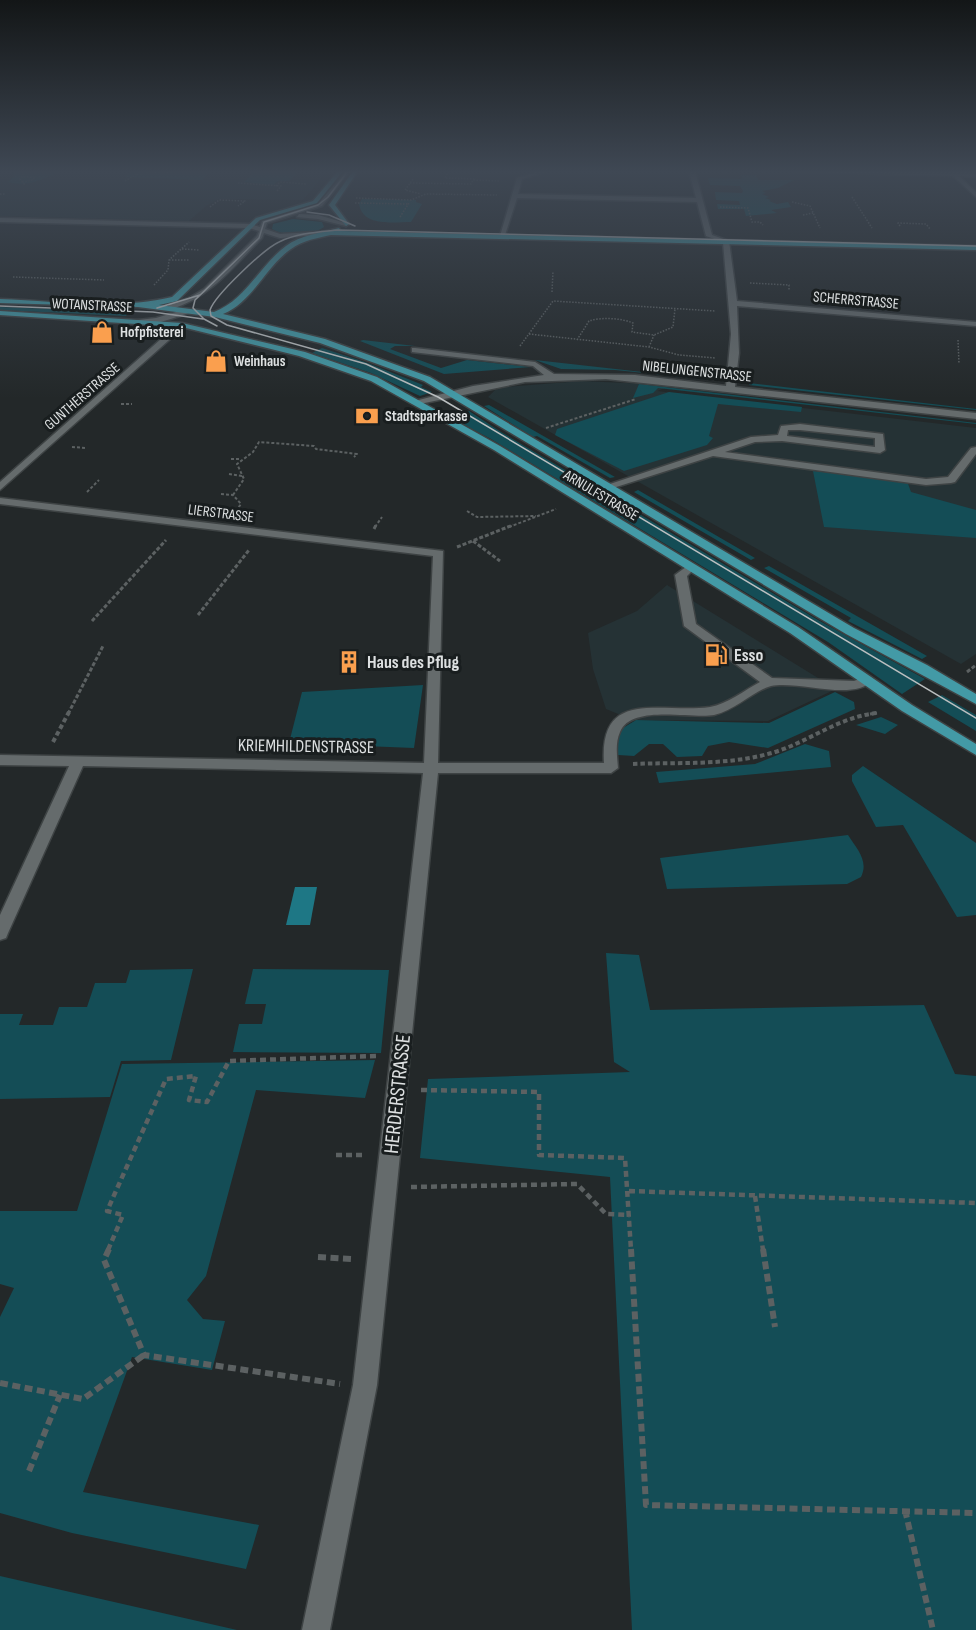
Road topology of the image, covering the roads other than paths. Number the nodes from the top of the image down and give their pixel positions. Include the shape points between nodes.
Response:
1 (231, 247) edge
2 (250, 247) edge
3 (259, 247) edge
4 (288, 247) edge
5 (727, 247) edge
6 (943, 247) edge
7 (976, 248) edge
8 (203, 300) junction
9 (0, 301) edge
10 (237, 302) junction
11 (733, 303) junction
12 (177, 306) junction
13 (191, 309) junction
14 (206, 312) junction
15 (0, 313) edge
16 (217, 314) junction
17 (245, 320) junction
18 (134, 321) junction
19 (976, 324) edge
20 (182, 325) junction
21 (415, 350) dead end
22 (551, 376) junction
23 (730, 388) junction
24 (452, 393) junction
25 (418, 403) junction
26 (976, 416) edge
27 (782, 438) junction
28 (976, 450) edge
29 (708, 453) junction
30 (0, 487) edge
31 (606, 487) junction
32 (0, 501) edge
33 (439, 553) joint
34 (690, 567) junction
35 (867, 680) junction
36 (769, 682) junction
37 (976, 700) edge
38 (976, 750) edge
39 (0, 760) edge
40 (78, 762) junction
41 (430, 768) junction
42 (0, 933) edge
43 (316, 1630) edge

1 - 12 main road
2 - 12 street via 206,290
3 - 8 street
4 - 10 main road
5 - 11 street
6 - 7 main road
8 - 13 street
8 - 14 street via 201,306
9 - 12 main road, WOTANSTRASSE
10 - 16 main road
10 - 17 main road via 235,307
11 - 19 street, SCHERRSTRASSE
11 - 23 street
12 - 13 street
12 - 18 street via 157,320
12 - 20 main road via 185,318
13 - 14 main road, ARNULFSTRASSE
14 - 16 main road, ARNULFSTRASSE
15 - 18 main road, WOTANSTRASSE
16 - 17 main road, ARNULFSTRASSE
16 - 20 main road
17 - 24 main road, ARNULFSTRASSE via 374,357
18 - 20 main road, WOTANSTRASSE
20 - 25 main road, ARNULFSTRASSE via 327,361 374,379
20 - 30 street, GUNTHERSTRASSE
21 - 22 street via 535,364
22 - 23 street, NIBELUNGENSTRASSE via 606,375
22 - 24 street, NIBELUNGENSTRASSE via 484,384
23 - 26 street, NIBELUNGENSTRASSE
24 - 25 street, NIBELUNGENSTRASSE
24 - 31 main road, ARNULFSTRASSE
25 - 34 main road, ARNULFSTRASSE
27 - 27 street via 837,445 880,450 880,436 800,427 784,428
27 - 29 street via 754,439
28 - 29 street via 951,480 927,482
29 - 31 street
31 - 37 main road, ARNULFSTRASSE via 850,631
32 - 33 street, LIERSTRASSE
33 - 41 street, HERDERSTRASSE
34 - 35 main road, ARNULFSTRASSE
34 - 36 street via 681,575 690,626
35 - 36 street via 848,685
35 - 38 main road, ARNULFSTRASSE
36 - 41 street, KRIEMHILDENSTRASSE via 716,710 642,712 624,718 610,735 617,766
39 - 40 street, KRIEMHILDENSTRASSE
40 - 41 street, KRIEMHILDENSTRASSE
40 - 42 street
41 - 43 street, HERDERSTRASSE via 364,1385

